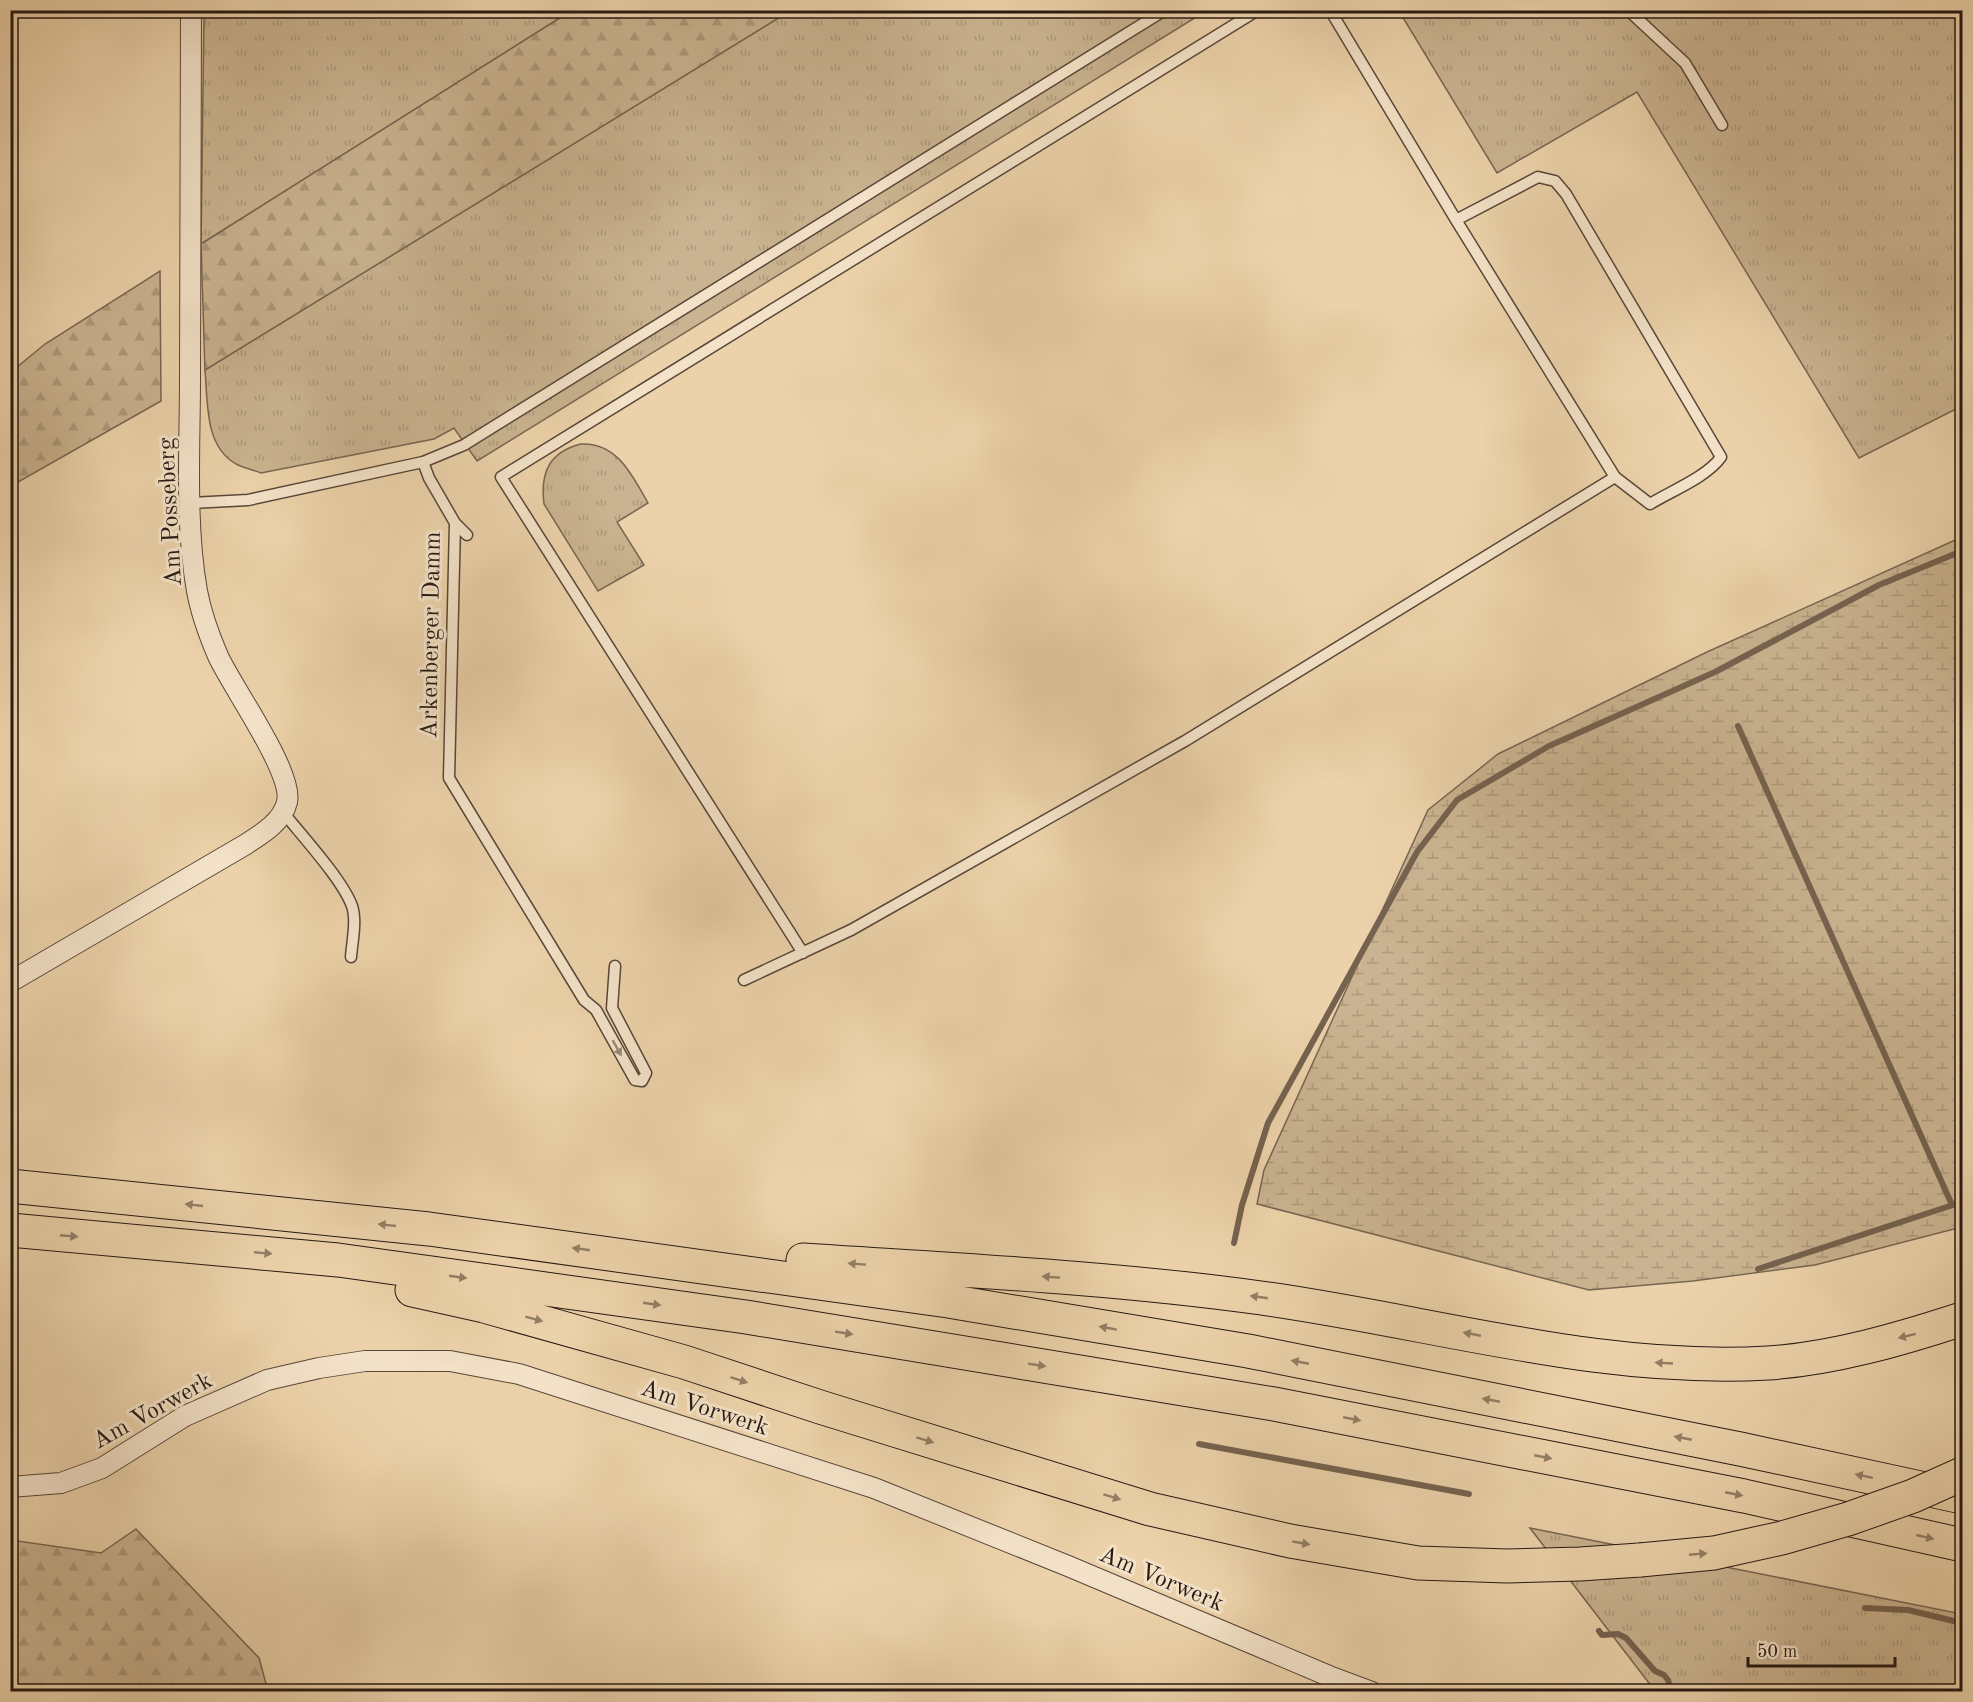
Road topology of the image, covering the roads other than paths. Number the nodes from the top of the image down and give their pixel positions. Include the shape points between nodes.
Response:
1 (191, 10) edge
2 (1165, 10) edge
3 (1258, 10) edge
4 (1330, 10) edge
5 (1628, 10) edge
6 (1722, 125) dead end
7 (1455, 220) junction
8 (423, 462) junction
9 (1615, 477) junction
10 (191, 503) junction
11 (455, 523) junction
12 (467, 535) dead end
13 (283, 812) junction
14 (803, 953) junction
15 (351, 957) dead end
16 (615, 966) dead end
17 (744, 980) dead end
18 (10, 982) edge
19 (10, 1186) edge
20 (10, 1230) edge
21 (639, 1257) junction
22 (338, 1260) junction
23 (1962, 1319) edge
24 (1962, 1474) edge
25 (10, 1487) edge
26 (1962, 1497) edge
27 (1962, 1545) edge
28 (1372, 1692) edge

1 - 10 street, Am Posseberg
2 - 8 lane via 464,445
3 - 14 lane via 501,477
4 - 7 lane
5 - 6 lane via 1685,63
7 - 9 lane
7 - 9 lane via 1538,177 1555,181 1566,194 1721,457 1703,474 1650,504
8 - 10 lane via 248,500
8 - 11 lane, Arkenberger Damm
9 - 14 lane via 1185,741 851,930
10 - 13 street, Am Posseberg via 194,574 204,618 222,664 288,789
11 - 12 lane
11 -> 16 lane, Arkenberger Damm via 449,778 584,1000 596,1010 635,1080 642,1081 646,1073 612,1008
13 - 15 lane via 338,882 352,907
13 - 18 street via 243,846
14 - 17 lane
21 -> 19 highway via 429,1229
20 -> 22 highway
23 -> 21 highway via 1847,1351 1770,1363 1644,1362 1194,1288 782,1259
26 -> 21 highway via 1248,1351 948,1301
22 -> 24 highway, bridge via 401,1287 673,1359 1173,1514 1290,1541 1418,1563 1580,1564 1714,1553 1848,1519
22 -> 27 highway via 746,1317 1274,1404 1744,1496
25 - 28 street, Am Vorwerk via 61,1483 102,1468 185,1416 267,1380 365,1361 450,1361 519,1374 874,1488

